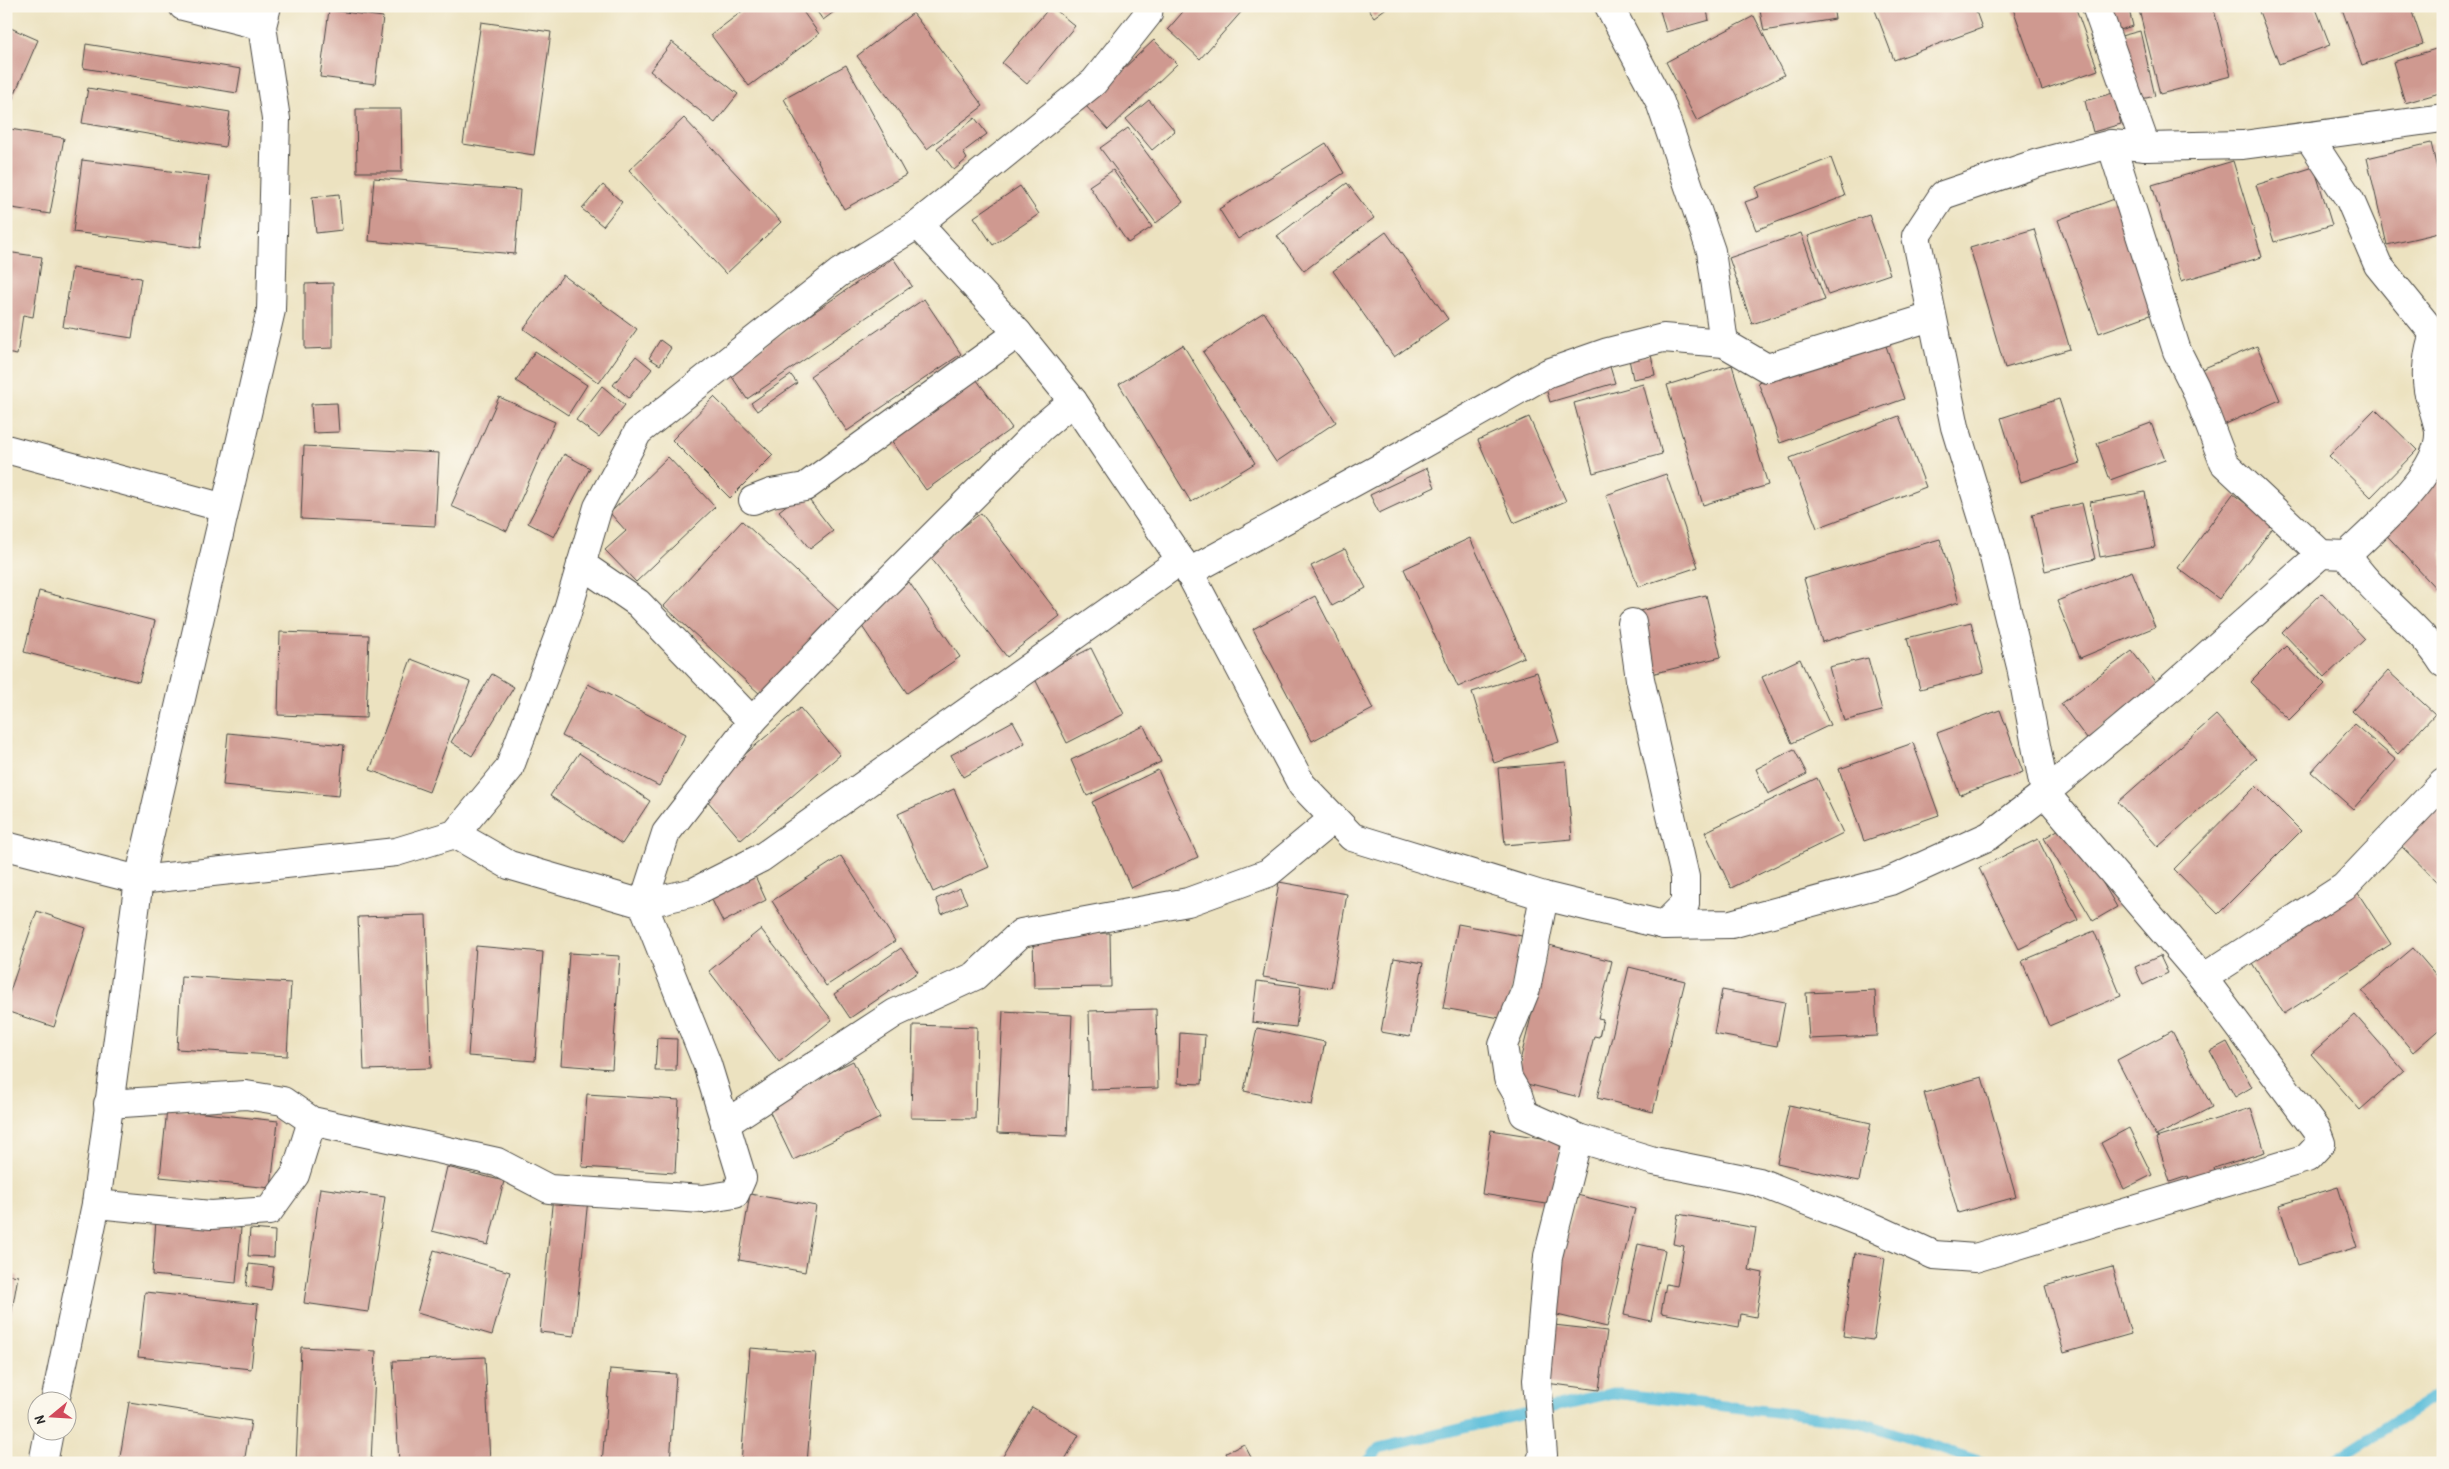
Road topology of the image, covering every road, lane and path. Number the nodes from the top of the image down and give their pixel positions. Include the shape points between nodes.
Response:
1 (184, 6) edge
2 (1609, 6) edge
3 (2096, 6) edge
4 (1152, 9) edge
5 (264, 16) edge
6 (2443, 118) edge
7 (2308, 136) junction
8 (2112, 144) junction
9 (2146, 147) junction
10 (918, 224) junction
11 (1931, 317) junction
12 (2438, 332) edge
13 (1018, 333) junction
14 (1724, 343) junction
15 (1073, 401) junction
16 (6, 449) edge
17 (753, 500) dead end
18 (225, 508) junction
19 (2334, 554) junction
20 (582, 564) junction
21 (1185, 566) junction
22 (1632, 623) dead end
23 (2443, 663) edge
24 (754, 719) junction
25 (2443, 783) edge
26 (2045, 793) junction
27 (1333, 819) junction
28 (455, 834) junction
29 (6, 846) edge
30 (139, 880) junction
31 (1544, 896) junction
32 (643, 904) junction
33 (1664, 925) junction
34 (2203, 978) junction
35 (108, 1104) junction
36 (312, 1121) junction
37 (725, 1124) junction
38 (1578, 1138) junction
39 (96, 1204) junction
40 (57, 1392) edge
41 (47, 1442) edge
42 (43, 1463) edge
43 (1540, 1463) edge

1 - 5 street
2 - 14 street via 1660,102 1711,250
3 - 9 street
4 - 10 street via 1094,82
5 - 18 street via 276,119 271,310
6 - 7 street
7 - 9 street via 2243,145
7 - 12 street via 2350,200 2378,265
8 - 9 street
8 - 11 street via 2038,163 1943,195 1916,236
8 - 19 street via 2178,351 2224,463
10 - 13 street
10 - 20 street via 839,273 638,432 598,507
11 - 14 street via 1767,368
11 - 26 street via 1955,427 1991,545 2021,667
12 - 19 street via 2429,348 2428,388 2438,431 2438,449 2412,492
13 - 15 street
13 - 17 street via 805,487
14 - 21 street via 1663,338 1608,352 1548,373
15 - 21 street
15 - 24 street via 1041,428
16 - 18 street
18 - 30 street
19 - 23 street via 2360,574 2430,643
19 - 26 street
20 - 24 street via 638,603 743,712
20 - 28 street via 509,769
21 - 27 street via 1302,785
21 - 32 street via 761,858 694,892
22 - 33 street via 1640,679 1685,877 1685,904
24 - 32 street via 666,833
25 - 34 street via 2344,887
26 - 33 street via 1988,836 1890,881 1731,924
26 - 34 street
27 - 31 street via 1352,837
27 - 37 street via 1268,874 1188,902 1020,933 975,976 895,1013
28 - 30 street via 396,852
28 - 32 street via 509,865
29 - 30 street
30 - 35 street
31 - 33 street
31 - 38 street via 1526,989 1503,1045 1508,1078 1524,1114
32 - 37 street via 707,1064
34 - 38 street via 2316,1130 2321,1143 2307,1158 2289,1165 1975,1258 1934,1255 1759,1182 1654,1161
35 - 36 street via 246,1095 284,1101
35 - 39 street
36 - 37 street via 497,1162 549,1189 703,1199 735,1194 742,1178
36 - 39 street via 295,1175 269,1211 211,1215
38 - 43 street via 1548,1256 1537,1380 1543,1456
39 - 40 street
41 - 42 street

